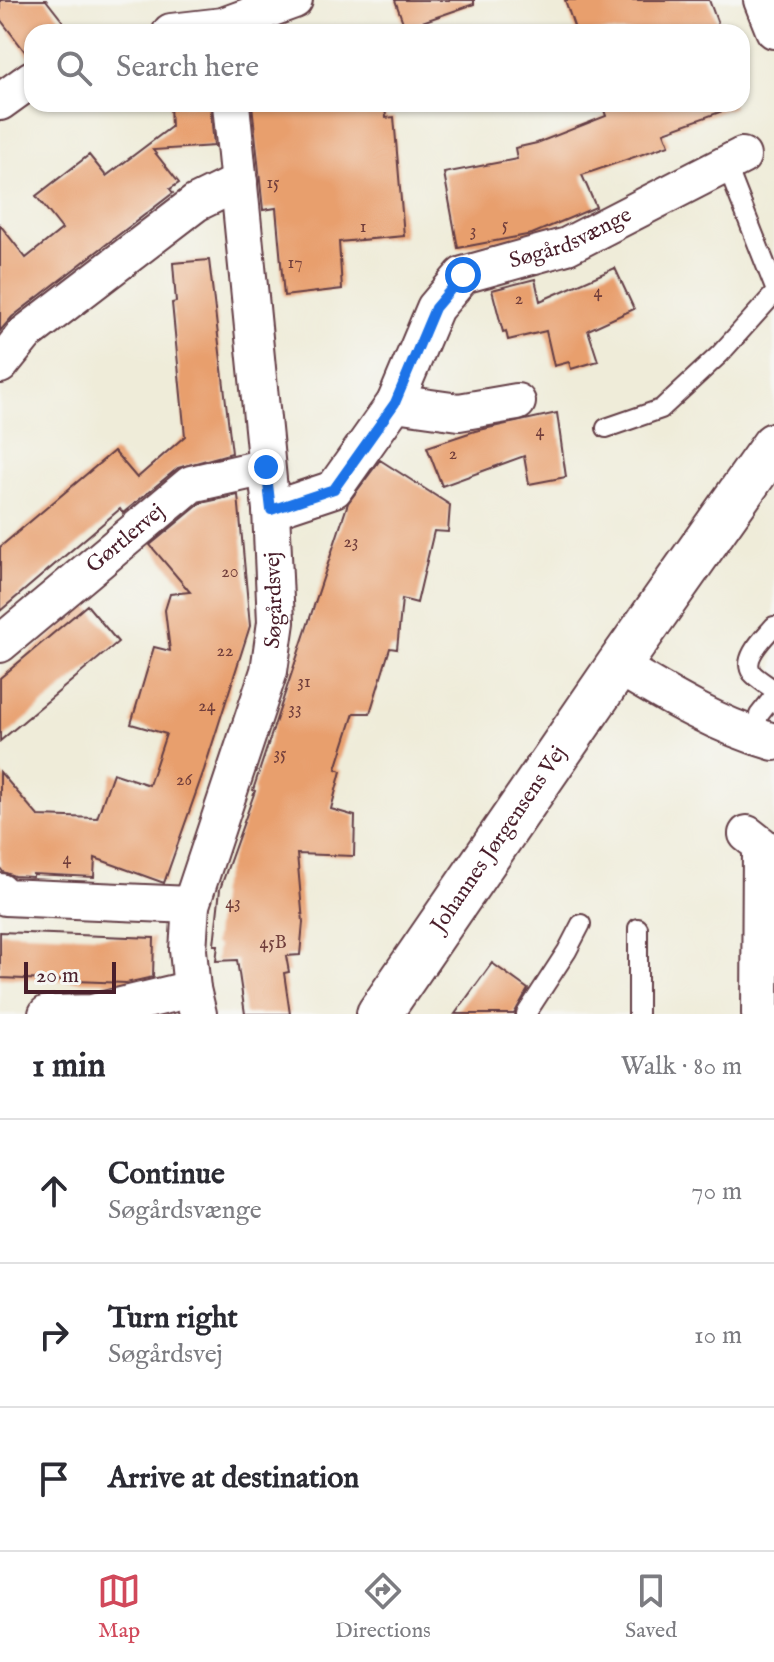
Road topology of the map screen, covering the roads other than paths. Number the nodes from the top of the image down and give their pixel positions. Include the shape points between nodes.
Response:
1 (294, 0) edge
2 (762, 0) edge
3 (222, 19) edge
4 (202, 24) edge
5 (774, 30) edge
6 (24, 85) edge
7 (0, 102) edge
8 (232, 112) edge
9 (734, 160) joint
10 (239, 182) junction
11 (774, 286) edge
12 (774, 294) edge
13 (0, 365) edge
14 (517, 402) dead end
15 (395, 403) junction
16 (606, 428) dead end
17 (774, 445) edge
18 (266, 467) junction
19 (271, 510) junction
20 (774, 626) edge
21 (0, 644) edge
22 (618, 666) junction
23 (774, 690) edge
24 (774, 696) edge
25 (764, 739) edge
26 (747, 834) dead end
27 (0, 892) edge
28 (191, 905) junction
29 (581, 924) dead end
30 (638, 928) dead end
31 (195, 1002) edge
32 (47, 1014) edge
33 (379, 1014) edge
34 (526, 1014) edge
35 (638, 1014) edge
36 (760, 1014) edge

1 - 3 street
2 - 5 street
3 - 4 street
6 - 7 street
8 - 10 street, Søgårdsvej
9 - 11 lane
9 - 15 street, Søgårdsvænge via 567,246 463,275 435,308
10 - 13 street via 196,203 25,334
10 - 18 street, Søgårdsvej
12 - 16 lane via 661,409
14 - 15 street via 459,412
15 - 19 street, Søgårdsvænge via 334,489
17 - 22 street, Johannes Jørgensens Vej
18 - 19 street, Søgårdsvej
18 - 21 street, Gørtlervej via 191,484
19 - 28 street, Søgårdsvej via 276,622 269,671
20 - 23 lane via 749,664
22 - 25 street via 668,696
22 - 33 street, Johannes Jørgensens Vej
24 - 25 lane via 759,715
26 - 36 street via 761,845
27 - 28 street via 5,897
28 - 31 street, Søgårdsvej via 188,950
29 - 34 lane
30 - 35 lane
31 - 32 street, Søgårdsvej

